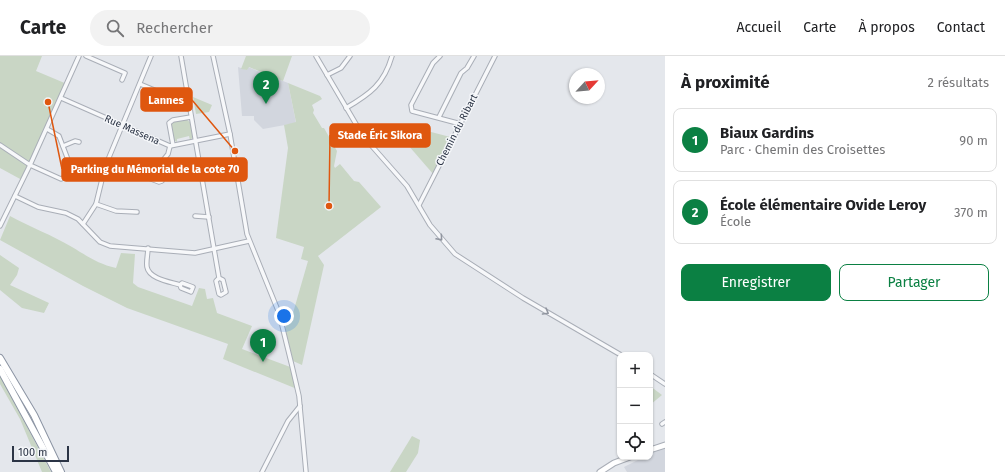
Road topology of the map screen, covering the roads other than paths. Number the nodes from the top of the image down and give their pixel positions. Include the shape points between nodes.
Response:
1 (79, 56) edge
2 (86, 56) edge
3 (151, 56) edge
4 (181, 56) edge
5 (213, 56) edge
6 (316, 56) edge
7 (350, 56) edge
8 (392, 56) edge
9 (440, 56) edge
10 (474, 56) edge
11 (495, 56) edge
12 (327, 75) junction
13 (122, 80) dead end
14 (140, 84) junction
15 (187, 93) junction
16 (61, 98) junction
17 (346, 108) junction
18 (192, 117) junction
19 (439, 117) junction
20 (461, 124) junction
21 (122, 125) junction
22 (47, 129) junction
23 (230, 134) junction
24 (196, 140) junction
25 (79, 142) dead end
26 (0, 145) edge
27 (172, 145) junction
28 (63, 146) junction
29 (30, 165) junction
30 (160, 169) junction
31 (15, 196) junction
32 (96, 204) junction
33 (419, 205) junction
34 (137, 212) dead end
35 (195, 216) dead end
36 (209, 217) junction
37 (83, 224) junction
38 (0, 226) edge
39 (249, 241) junction
40 (148, 248) junction
41 (213, 249) junction
42 (219, 278) junction
43 (180, 285) dead end
44 (617, 353) edge
45 (0, 358) edge
46 (0, 369) edge
47 (653, 376) edge
48 (665, 384) edge
49 (300, 406) junction
50 (665, 444) edge
51 (653, 449) edge
52 (622, 460) edge
53 (56, 472) edge
54 (61, 472) edge
55 (262, 472) edge
56 (306, 472) edge
57 (600, 472) edge

1 - 16 street
2 - 13 street via 125,73
3 - 14 street
4 - 15 street
5 - 23 street
6 - 12 street
7 - 12 street via 341,68
8 - 17 street via 378,84 366,96
9 - 19 street via 433,63 410,105 412,111
10 - 19 street via 461,73
11 - 20 street, Chemin du Ribart
12 - 17 street
14 - 15 street via 171,97
14 - 21 street
15 - 18 street
16 - 21 street, Rue Massena
16 - 22 street
17 - 33 street via 370,146 401,178
18 - 24 street
18 - 27 street via 172,120 169,123
19 - 20 street
20 - 33 street, Chemin du Ribart
21 - 27 street, Rue Massena
21 - 32 street via 103,174
22 - 28 street via 57,133
22 - 29 street
23 - 24 street, Rue Massena
23 - 39 street
24 - 27 street, Rue Massena
24 - 36 street
25 - 28 street
26 - 29 street
27 - 30 street via 160,164
28 - 29 street via 70,165 65,177 61,179
29 - 31 street
30 - 30 street via 148,172 146,177 161,182
31 - 37 street via 38,207 66,213
31 - 38 street
32 - 34 street via 116,211
32 - 37 street
33 -> 44 street via 430,225 455,254 523,298
35 - 36 street
36 - 41 street
37 - 40 street via 106,245
39 - 41 street
39 - 49 street via 279,313
40 - 41 street via 195,253
40 - 43 street via 149,272
41 - 42 street
42 - 42 street via 216,281 221,295 226,292 223,280
45 - 54 highway via 34,415
46 - 53 highway
47 - 48 street
49 - 55 street via 288,421
49 - 56 street
50 - 51 main road
52 - 57 main road

